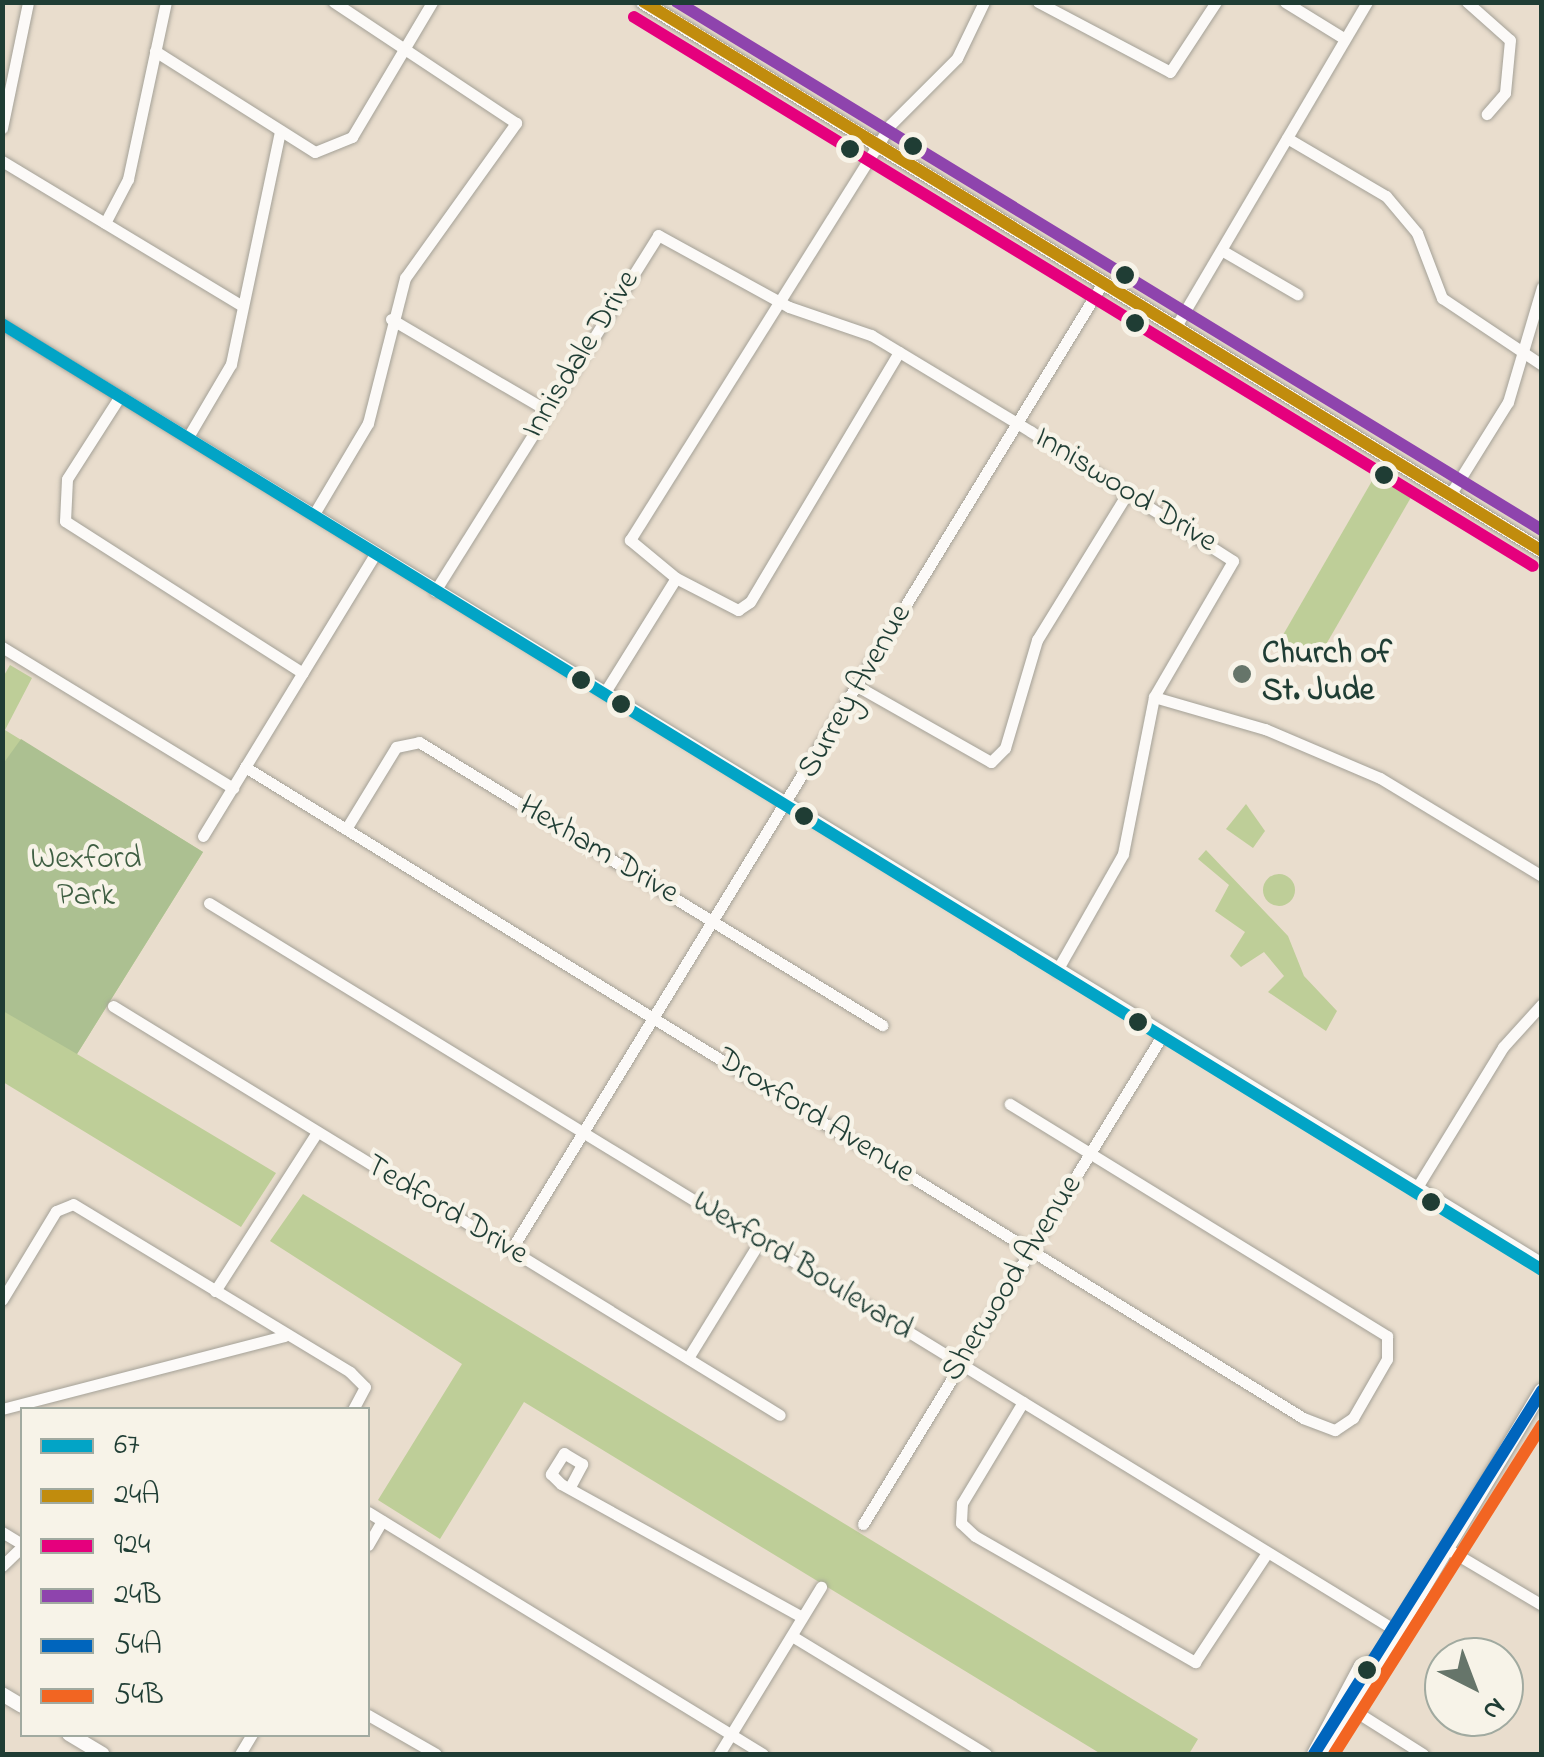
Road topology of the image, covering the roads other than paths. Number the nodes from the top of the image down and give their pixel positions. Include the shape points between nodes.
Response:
1 (28, 2) edge
2 (166, 2) edge
3 (334, 2) edge
4 (432, 2) edge
5 (644, 2) edge
6 (984, 2) edge
7 (1038, 2) edge
8 (1216, 2) edge
9 (1285, 2) edge
10 (1367, 2) edge
11 (1466, 2) edge
12 (1345, 38) junction
13 (155, 51) junction
14 (403, 53) junction
15 (1486, 114) dead end
16 (2, 128) edge
17 (280, 131) junction
18 (1287, 138) junction
19 (877, 144) junction
20 (2, 161) edge
21 (104, 223) junction
22 (1223, 251) junction
23 (1102, 284) junction
24 (1542, 287) edge
25 (1297, 294) dead end
26 (776, 300) junction
27 (242, 306) junction
28 (391, 319) junction
29 (2, 324) edge
30 (1175, 328) junction
31 (899, 352) junction
32 (1520, 352) junction
33 (1542, 365) edge
34 (120, 396) junction
35 (548, 412) junction
36 (1016, 423) junction
37 (188, 437) junction
38 (1128, 492) junction
39 (1450, 495) junction
40 (314, 514) junction
41 (1542, 551) edge
42 (376, 553) junction
43 (676, 578) junction
44 (435, 591) junction
45 (2, 647) edge
46 (304, 673) junction
47 (858, 686) junction
48 (605, 692) junction
49 (1154, 697) junction
50 (246, 767) junction
51 (233, 788) junction
52 (788, 804) junction
53 (346, 829) junction
54 (203, 836) dead end
55 (1542, 876) edge
56 (209, 903) dead end
57 (712, 921) junction
58 (1057, 970) junction
59 (1542, 1004) edge
60 (112, 1006) dead end
61 (653, 1018) junction
62 (882, 1024) dead end
63 (1163, 1034) junction
64 (1010, 1104) dead end
65 (317, 1132) junction
66 (583, 1132) junction
67 (1090, 1153) junction
68 (1416, 1188) junction
69 (760, 1241) junction
70 (510, 1250) junction
71 (1031, 1250) junction
72 (1540, 1265) edge
73 (215, 1290) junction
74 (2, 1300) edge
75 (285, 1336) junction
76 (688, 1358) junction
77 (960, 1364) junction
78 (1542, 1390) edge
79 (1023, 1402) junction
80 (354, 1407) edge
81 (2, 1408) edge
82 (780, 1415) dead end
83 (572, 1485) dead end
84 (370, 1513) edge
85 (382, 1522) junction
86 (863, 1524) dead end
87 (370, 1543) edge
88 (20, 1548) edge
89 (1446, 1548) junction
90 (1267, 1553) junction
91 (2, 1566) edge
92 (821, 1587) dead end
93 (1542, 1605) edge
94 (802, 1616) junction
95 (1395, 1630) junction
96 (792, 1636) junction
97 (1378, 1660) junction
98 (1340, 1702) junction
99 (1354, 1710) junction
100 (370, 1716) edge
101 (731, 1735) junction
102 (74, 1737) edge
103 (102, 1754) edge
104 (436, 1754) edge
105 (719, 1754) edge
106 (763, 1754) edge
107 (986, 1754) edge
108 (1314, 1754) edge
109 (1324, 1754) edge
110 (1423, 1754) edge

1 - 16 street
2 - 13 street
3 - 14 street
4 - 14 street
5 - 19 main road
6 - 19 street via 958,58
7 - 8 street via 1170,72
9 - 12 street
10 - 12 street
11 - 15 street via 1510,40 1505,93
12 - 18 street
13 - 17 street
13 - 21 street via 128,180
14 - 17 street via 338,148 315,152
14 - 28 street via 516,123 405,278
17 - 27 street
18 - 22 street
18 - 32 street via 1386,196 1416,233 1442,298
19 - 23 main road
19 - 26 street
20 - 21 street
21 - 27 street
22 - 25 street
22 - 30 street
23 - 30 main road
23 - 36 street, Surrey Avenue
24 - 32 street
26 - 31 street, Inniswood Drive
26 - 35 street, Innisdale Drive via 658,235
26 - 43 street via 630,540
27 - 37 street via 231,364
28 - 35 street
28 - 40 street via 368,422
29 - 34 street
30 - 39 main road
31 - 36 street, Inniswood Drive
31 - 43 street via 750,602 738,610
32 - 33 street
32 - 39 street via 1508,402
34 - 37 street
34 - 46 street via 67,478 66,521
35 - 44 street, Innisdale Drive
36 - 38 street, Inniswood Drive
36 - 47 street, Surrey Avenue
37 - 40 street
38 - 47 street via 1037,640 1004,748 991,762
38 - 49 street, Inniswood Drive via 1233,561
39 - 41 main road
40 - 42 street
42 - 44 street
42 - 46 street
43 - 48 street
44 - 48 street
45 - 51 street
46 - 50 street
47 - 52 street, Surrey Avenue
48 - 52 street
49 - 55 street via 1265,729 1380,778
49 - 58 street, Inniswood Drive via 1123,854
50 - 51 street
50 - 53 street, Droxford Avenue
51 - 54 street
52 - 57 street, Surrey Avenue
52 - 58 street
53 - 57 street, Hexham Drive via 396,747 420,742
53 - 61 street, Droxford Avenue
56 - 66 street, Wexford Boulevard
57 - 61 street, Surrey Avenue
57 - 62 street, Hexham Drive
58 - 63 street
59 - 68 street via 1503,1047
60 - 65 street, Tedford Drive
61 - 66 street, Surrey Avenue
61 - 71 street, Droxford Avenue
63 - 67 street, Sherwood Avenue
63 - 68 street
64 - 67 street
65 - 70 street, Tedford Drive
65 - 73 street
66 - 69 street, Wexford Boulevard
66 - 70 street, Surrey Avenue
67 - 71 street, Sherwood Avenue
67 - 71 street, Droxford Avenue via 1387,1336 1391,1347 1372,1384 1335,1430 1303,1418
68 - 72 street
69 - 76 street
69 - 77 street, Wexford Boulevard
70 - 76 street, Tedford Drive
71 - 77 street, Sherwood Avenue
73 - 74 street via 67,1203
73 - 75 street
75 - 80 street via 361,1380
75 - 81 street
76 - 82 street, Tedford Drive
77 - 79 street, Wexford Boulevard
77 - 86 street, Sherwood Avenue
78 - 89 main road
79 - 90 street, Wexford Boulevard
79 - 90 street via 962,1503 961,1523 975,1536 1195,1662
83 - 94 street via 658,1545
84 - 85 street
85 - 87 street
85 - 101 street
88 - 91 street
89 - 93 street
89 - 95 main road
90 - 95 street, Wexford Boulevard
92 - 94 street
94 - 96 street
95 - 97 main road
96 - 101 street
96 - 107 street
97 - 98 main road via 1360,1666
97 - 99 main road
98 - 99 street
98 - 108 main road
99 - 109 main road
99 - 110 street
100 - 104 street
101 - 105 street
101 - 106 street
102 - 103 main road

